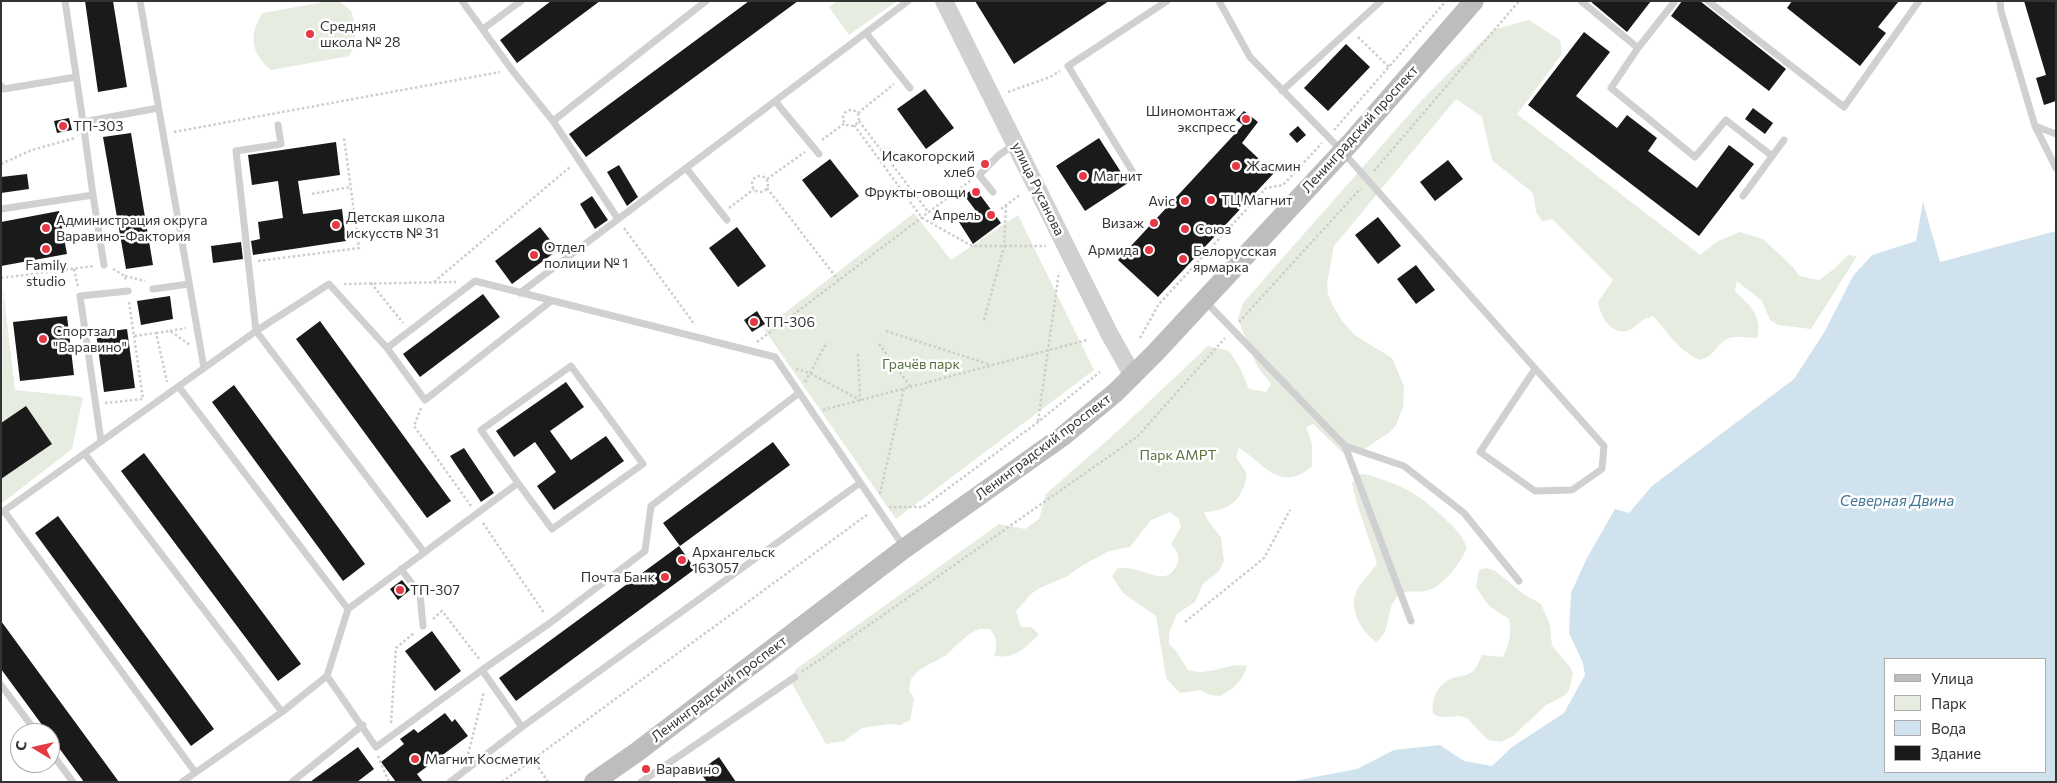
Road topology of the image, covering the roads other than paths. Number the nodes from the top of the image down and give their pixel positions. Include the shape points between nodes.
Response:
1 (65, 1) edge
2 (140, 1) edge
3 (462, 1) edge
4 (521, 1) edge
5 (706, 1) edge
6 (908, 1) edge
7 (944, 1) edge
8 (1166, 1) edge
9 (1219, 1) edge
10 (1380, 1) edge
11 (1474, 1) edge
12 (1581, 1) edge
13 (1675, 1) edge
14 (1708, 1) edge
15 (1919, 1) edge
16 (2000, 1) edge
17 (484, 30) junction
18 (866, 33) junction
19 (1638, 48) junction
20 (76, 77) junction
21 (2, 88) edge
22 (910, 88) dead end
23 (1282, 90) junction
24 (775, 101) junction
25 (158, 108) junction
26 (553, 121) junction
27 (83, 122) junction
28 (278, 125) dead end
29 (2035, 126) junction
30 (2056, 134) edge
31 (1784, 140) dead end
32 (1016, 144) junction
33 (1342, 151) junction
34 (819, 154) dead end
35 (1772, 156) junction
36 (686, 168) junction
37 (2056, 168) edge
38 (1134, 174) dead end
39 (993, 192) dead end
40 (93, 195) junction
41 (1743, 196) dead end
42 (1, 209) edge
43 (618, 219) junction
44 (727, 220) dead end
45 (104, 264) dead end
46 (189, 284) junction
47 (153, 289) dead end
48 (128, 290) dead end
49 (520, 293) junction
50 (551, 300) junction
51 (1204, 300) junction
52 (256, 331) junction
53 (387, 348) junction
54 (204, 368) junction
55 (1536, 369) junction
56 (1133, 376) junction
57 (179, 387) junction
58 (799, 393) junction
59 (101, 441) junction
60 (1345, 446) junction
61 (85, 454) junction
62 (518, 483) junction
63 (860, 483) junction
64 (3, 512) edge
65 (905, 548) junction
66 (424, 552) junction
67 (401, 569) junction
68 (1519, 581) dead end
69 (348, 609) junction
70 (1411, 620) dead end
71 (423, 626) road end
72 (484, 669) junction
73 (327, 676) junction
74 (795, 677) road end
75 (1, 685) edge
76 (282, 712) junction
77 (30, 723) edge
78 (363, 725) junction
79 (522, 727) junction
80 (60, 764) edge
81 (195, 772) junction
82 (73, 782) edge
83 (182, 782) edge
84 (292, 782) edge
85 (450, 782) edge
86 (594, 782) edge
87 (641, 782) edge

1 - 20 lane
2 - 25 lane
3 - 17 lane
4 - 17 lane
5 - 26 lane
6 - 18 lane
7 - 32 street, улица Русанова
8 - 38 lane via 1068,66
9 - 23 lane via 1250,57
10 - 23 lane
11 - 33 main road, Ленинградский проспект
12 - 19 lane
13 - 19 lane
14 - 15 lane via 1844,107
16 - 29 lane
17 - 26 lane
18 - 22 lane
18 - 24 lane
19 - 35 lane via 1611,88 1695,157 1726,120
20 - 21 lane
20 - 27 lane
23 - 33 lane
24 - 34 lane
24 - 36 lane
25 - 27 lane
25 - 46 lane
26 - 43 lane
27 - 40 lane
28 - 52 lane via 281,144 236,152
29 - 30 lane
29 - 37 lane
31 - 35 lane
32 - 39 lane via 979,174
32 - 56 street, улица Русанова
33 - 51 main road, Ленинградский проспект
33 - 55 lane
35 - 41 lane
36 - 43 lane
36 - 44 lane
40 - 42 lane
40 - 45 lane
43 - 49 lane
46 - 47 lane
46 - 54 lane
48 - 59 lane via 80,296
49 - 50 lane
49 - 53 lane via 475,282
50 - 53 lane via 424,400
50 - 58 lane via 774,357
51 - 56 main road, Ленинградский проспект
51 - 60 lane
52 - 53 lane via 329,284
52 - 54 lane
52 - 66 lane
54 - 57 lane
55 - 55 lane via 1604,446 1602,469 1572,490 1535,492 1480,452
56 - 65 main road, Ленинградский проспект via 1062,436
57 - 59 lane
57 - 69 lane
58 - 63 lane
58 - 72 lane via 651,506 645,551
59 - 61 lane
60 - 68 lane via 1404,466 1464,513
60 - 70 lane
61 - 64 lane
61 - 76 lane
62 - 62 lane via 481,430 571,366 643,464 552,528
62 - 66 lane
63 - 65 lane
63 - 79 lane
64 - 81 lane
65 - 86 main road, Ленинградский проспект
66 - 67 lane
67 - 69 lane
67 - 71 lane via 420,594
69 - 73 lane
72 - 78 lane via 376,748
72 - 79 lane
73 - 76 lane
73 - 78 lane
74 - 87 lane
75 - 77 lane
76 - 81 lane
78 - 84 lane
79 - 85 lane
80 - 82 lane
81 - 83 lane

